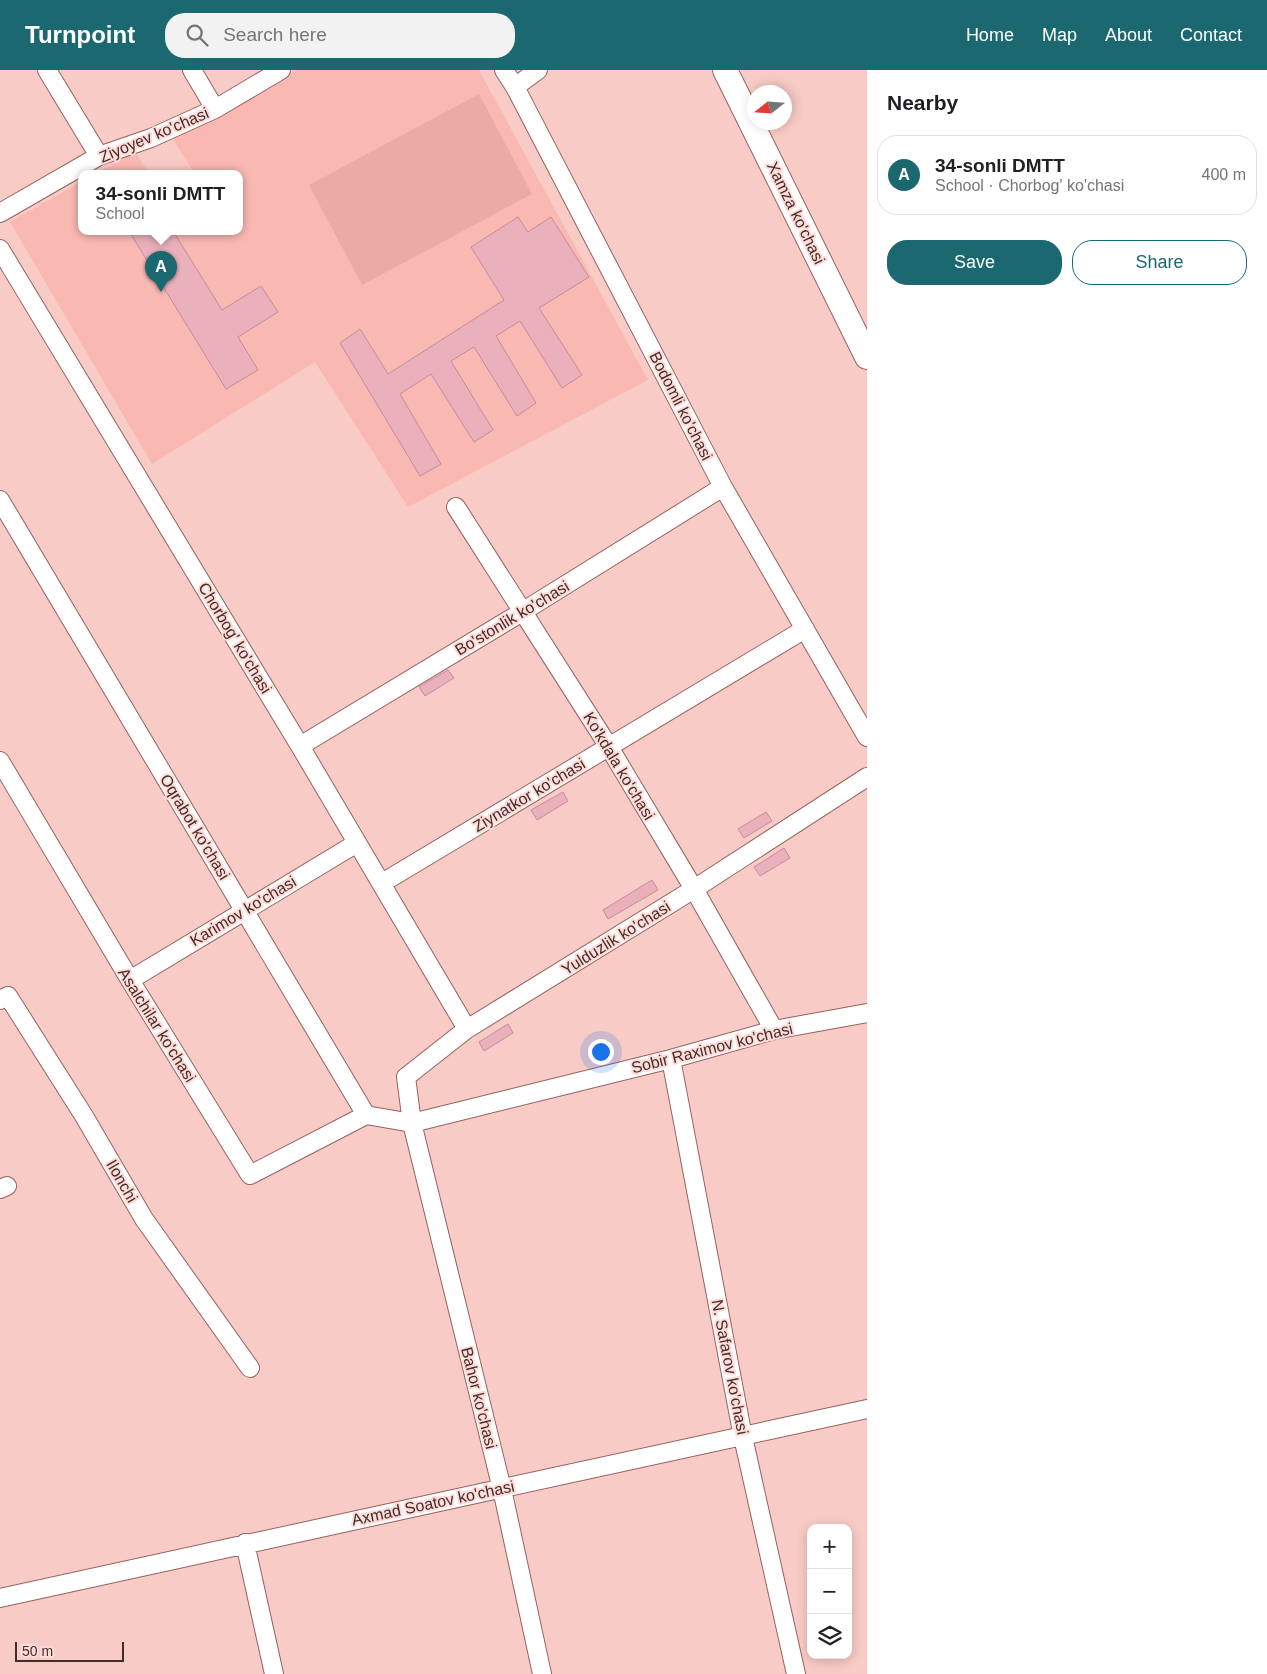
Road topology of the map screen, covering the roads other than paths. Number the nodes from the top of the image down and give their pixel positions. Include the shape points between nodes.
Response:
1 (47, 70) edge
2 (192, 70) edge
3 (282, 70) edge
4 (504, 70) edge
5 (538, 70) edge
6 (726, 70) edge
7 (515, 87) junction
8 (215, 109) junction
9 (99, 156) junction
10 (0, 213) edge
11 (0, 249) edge
12 (867, 357) edge
13 (723, 487) junction
14 (0, 500) edge
15 (456, 507) dead end
16 (522, 612) junction
17 (805, 629) junction
18 (867, 737) edge
19 (300, 746) junction
20 (609, 747) junction
21 (0, 762) edge
22 (867, 777) edge
23 (357, 842) junction
24 (382, 883) junction
25 (694, 890) junction
26 (245, 910) junction
27 (130, 980) junction
28 (0, 1000) edge
29 (867, 1013) edge
30 (467, 1029) junction
31 (774, 1030) junction
32 (671, 1058) junction
33 (366, 1115) junction
34 (412, 1123) junction
35 (250, 1368) dead end
36 (867, 1409) edge
37 (743, 1437) junction
38 (502, 1489) junction
39 (245, 1543) junction
40 (0, 1598) edge
41 (274, 1674) edge
42 (542, 1674) edge
43 (796, 1674) edge

1 - 9 street
2 - 8 street
3 - 8 street, Ziyoyev ko'chasi
4 - 7 street, Bodomli ko'chasi
5 - 7 street
6 - 12 main road, Xamza ko'chasi
7 - 13 street, Bodomli ko'chasi
8 - 9 street, Ziyoyev ko'chasi via 151,138
9 - 10 street, Ziyoyev ko'chasi
11 - 19 street, Chorbog' ko'chasi
13 - 16 street, Bo'stonlik ko'chasi
13 - 17 street, Bodomli ko'chasi
14 - 26 street, Oqrabot ko'chasi
15 - 16 street, Ko'kdala ko'chasi
16 - 19 street, Bo'stonlik ko'chasi
16 - 20 street, Ko'kdala ko'chasi
17 - 18 street, Bodomli ko'chasi
17 - 20 street, Ziynatkor ko'chasi
19 - 23 street, Chorbog' ko'chasi
20 - 24 street, Ziynatkor ko'chasi
20 - 25 street, Ko'kdala ko'chasi
21 - 27 street, Asalchilar ko'chasi
22 - 25 street, Yulduzlik ko'chasi
23 - 24 street, Chorbog' ko'chasi
23 - 26 street, Karimov ko'chasi
24 - 30 street, Chorbog' ko'chasi
25 - 30 street, Yulduzlik ko'chasi
25 - 31 street, Ko'kdala ko'chasi
26 - 27 street, Karimov ko'chasi
26 - 33 street, Oqrabot ko'chasi
27 - 33 street, Asalchilar ko'chasi via 250,1175
28 - 35 street, Ilonchi via 8,996 144,1219
29 - 31 street, Sobir Raximov ko'chasi
30 - 34 street, Yulduzlik ko'chasi via 406,1077
31 - 32 street, Sobir Raximov ko'chasi
32 - 34 street, Sobir Raximov ko'chasi
32 - 37 street, N. Safarov ko'chasi
33 - 34 street
34 - 38 street, Bahor ko'chasi
36 - 37 street, Axmad Soatov ko'chasi
37 - 38 street, Axmad Soatov ko'chasi
37 - 43 street, N. Safarov ko'chasi
38 - 39 street, Axmad Soatov ko'chasi
38 - 42 street, Bahor ko'chasi
39 - 40 street, Axmad Soatov ko'chasi
39 - 41 street

